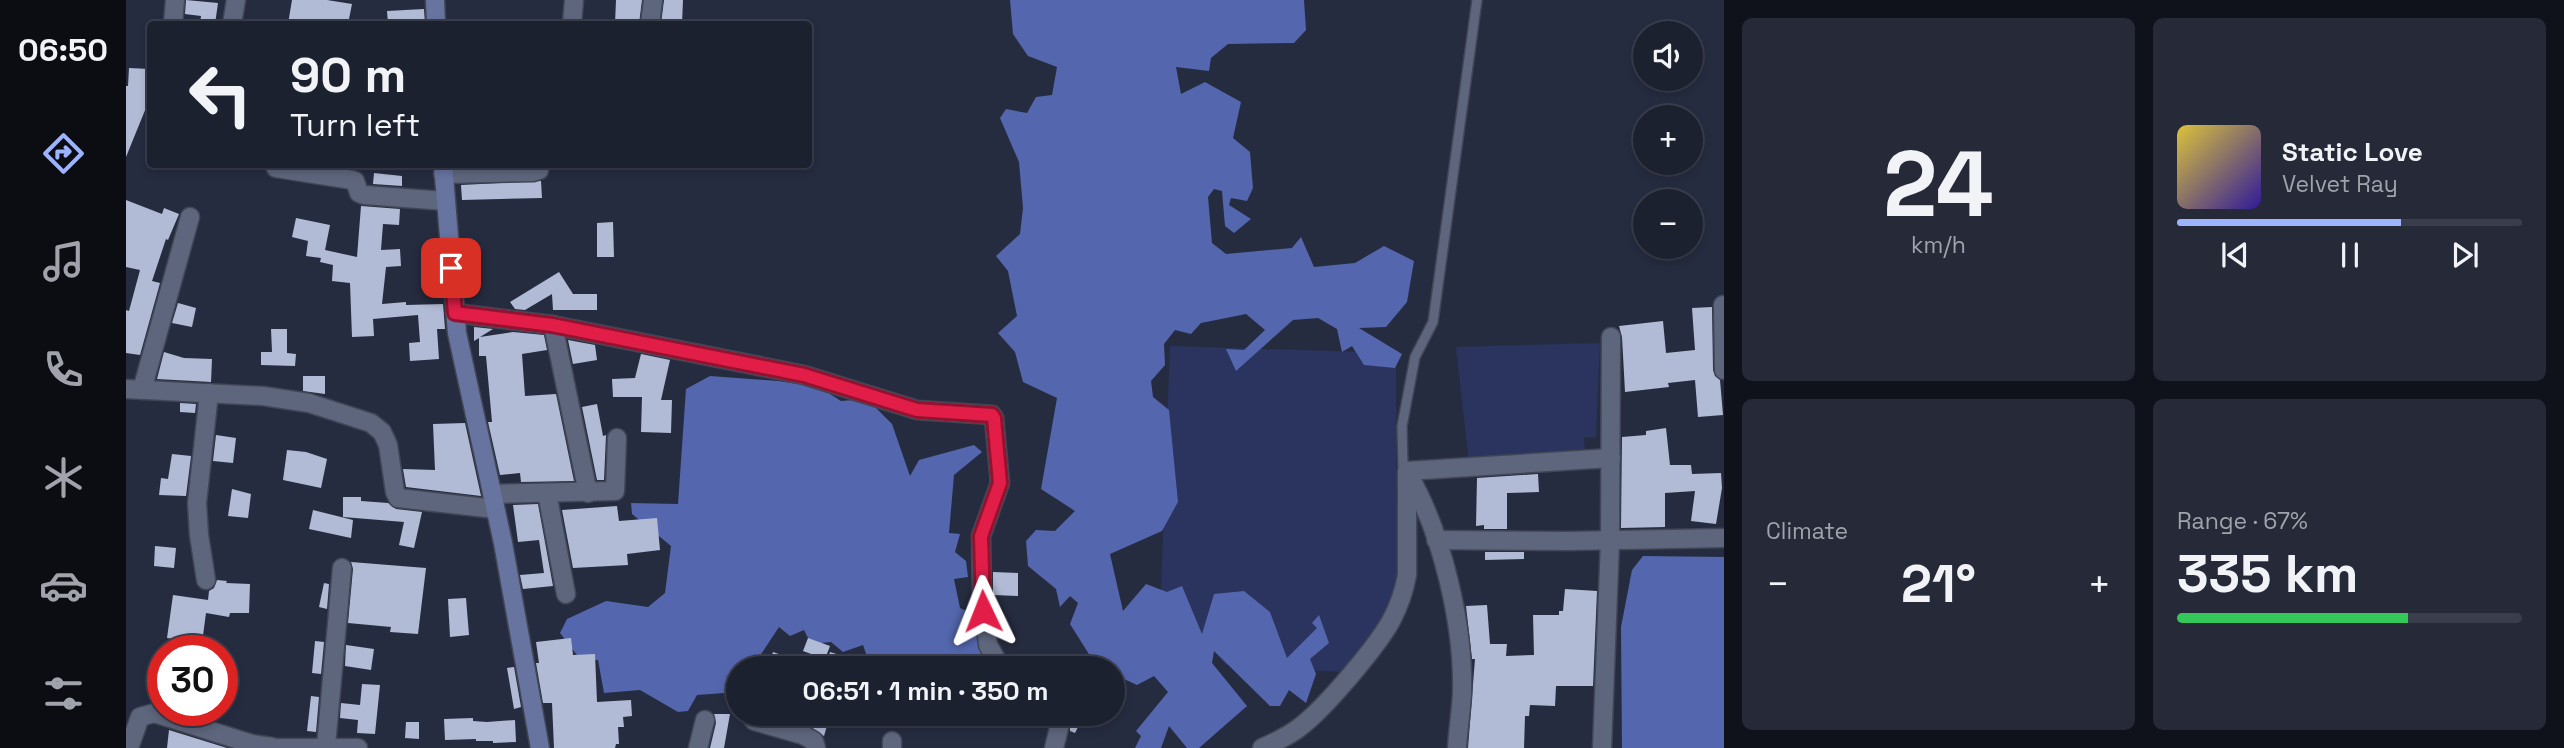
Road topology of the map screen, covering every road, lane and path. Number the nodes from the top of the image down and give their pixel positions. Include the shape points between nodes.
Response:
1 (175, 0) edge
2 (236, 0) edge
3 (435, 0) edge
4 (574, 0) edge
5 (653, 0) edge
6 (1477, 0) edge
7 (173, 21) edge
8 (232, 21) edge
9 (436, 21) edge
10 (572, 21) edge
11 (650, 21) edge
12 (276, 168) edge
13 (539, 168) edge
14 (443, 169) edge
15 (445, 201) junction
16 (190, 217) dead end
17 (1723, 305) edge
18 (455, 313) junction
19 (553, 325) junction
20 (1611, 337) dead end
21 (1724, 370) edge
22 (134, 389) edge
23 (209, 393) junction
24 (617, 438) dead end
25 (1611, 458) junction
26 (1405, 468) junction
27 (588, 492) junction
28 (547, 493) junction
29 (494, 501) junction
30 (1724, 538) edge
31 (1436, 540) junction
32 (1610, 541) junction
33 (342, 568) dead end
34 (206, 580) dead end
35 (566, 594) dead end
36 (994, 656) edge
37 (705, 720) dead end
38 (772, 726) edge
39 (1059, 726) edge
40 (326, 746) edge
41 (272, 747) edge
42 (129, 748) edge
43 (358, 748) edge
44 (540, 748) edge
45 (698, 748) edge
46 (816, 748) edge
47 (1054, 748) edge
48 (1262, 748) edge
49 (1457, 748) edge
50 (1602, 748) edge

1 - 7 street
2 - 8 street
3 - 9 main road
4 - 10 street
5 - 11 street
6 - 26 lane via 1435,311 1415,357 1402,426
12 - 15 street via 352,180 364,195
13 - 14 street via 533,172
14 - 15 main road
15 - 18 main road
16 - 22 street
17 - 21 street
18 - 19 street
18 - 29 main road
19 - 27 street
19 - 36 street via 804,375 917,410 992,415 1000,483 981,536 982,596 988,645
20 - 25 street
22 - 23 street
23 - 29 street via 309,403 371,423 387,444 398,498
23 - 34 street via 197,503
24 - 27 street via 616,490
25 - 26 street
25 - 32 street
26 - 31 street via 1423,499
26 - 48 street via 1407,575 1389,624 1310,720
27 - 28 street
28 - 29 street
28 - 35 street
29 - 44 main road
30 - 32 street
31 - 32 street
31 - 49 street via 1447,570 1459,645 1462,693
32 - 50 street
33 - 40 street
37 - 45 street
38 - 46 street via 803,735 814,741
39 - 47 street
40 - 41 street
40 - 43 street
41 - 42 street via 150,713 140,717

